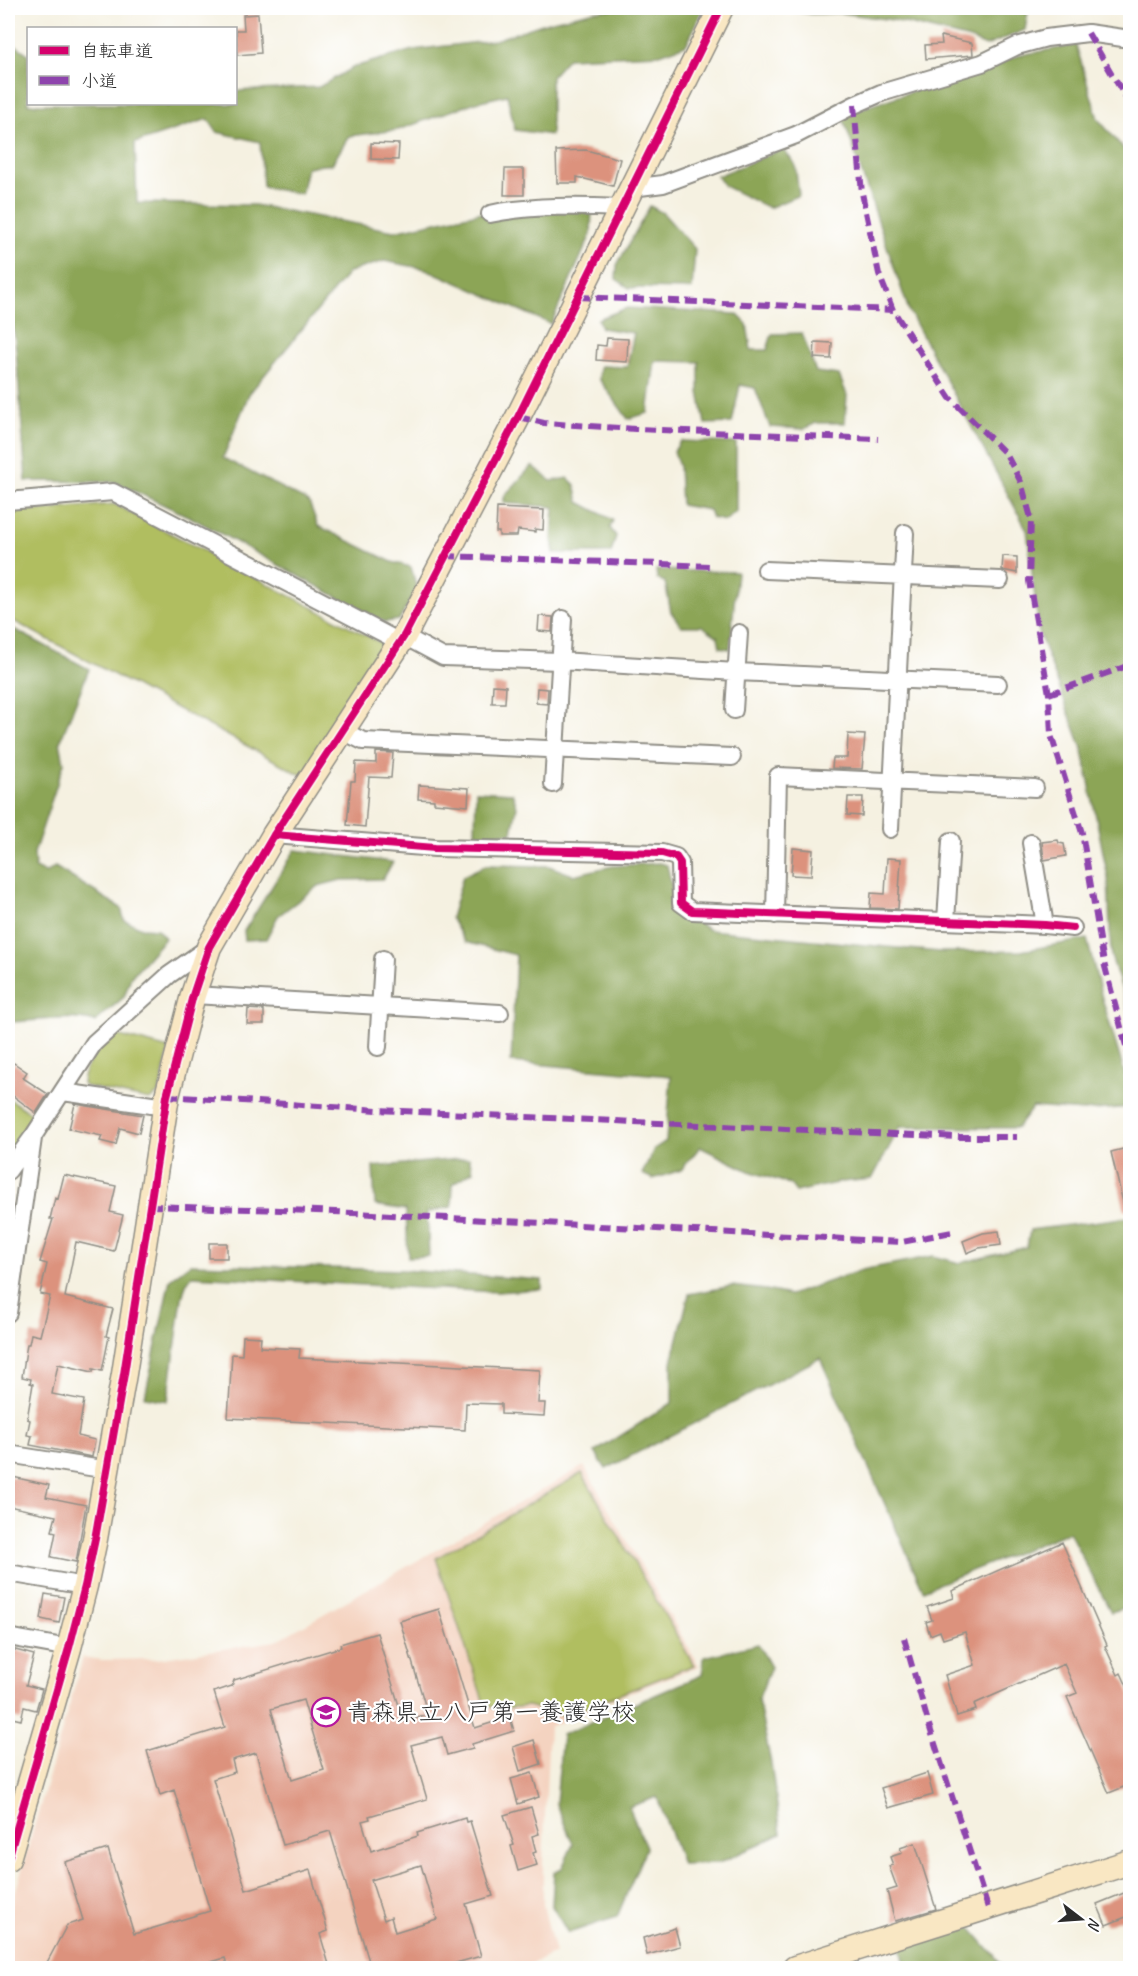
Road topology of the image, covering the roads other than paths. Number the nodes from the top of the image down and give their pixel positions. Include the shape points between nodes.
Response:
1 (721, 8) edge
2 (1131, 39) edge
3 (627, 198) junction
4 (490, 214) dead end
5 (8, 501) edge
6 (905, 533) dead end
7 (766, 570) dead end
8 (902, 576) junction
9 (1000, 580) dead end
10 (563, 619) dead end
11 (739, 633) dead end
12 (402, 639) junction
13 (560, 661) junction
14 (736, 672) junction
15 (896, 680) junction
16 (998, 684) dead end
17 (734, 710) dead end
18 (343, 731) junction
19 (555, 749) junction
20 (732, 757) dead end
21 (892, 781) junction
22 (553, 784) dead end
23 (1035, 788) dead end
24 (890, 829) dead end
25 (274, 835) junction
26 (951, 840) dead end
27 (1031, 843) dead end
28 (776, 915) junction
29 (946, 921) junction
30 (1046, 925) junction
31 (1073, 928) dead end
32 (209, 947) junction
33 (383, 959) dead end
34 (193, 996) junction
35 (380, 1006) junction
36 (500, 1012) dead end
37 (378, 1047) dead end
38 (63, 1092) junction
39 (165, 1107) junction
40 (34, 1135) junction
41 (8, 1171) edge
42 (8, 1313) edge
43 (8, 1454) edge
44 (108, 1470) junction
45 (8, 1573) edge
46 (85, 1586) junction
47 (8, 1637) edge
48 (69, 1648) junction
49 (8, 1859) edge
50 (1131, 1862) edge
51 (795, 1968) edge

1 - 3 street
2 - 3 street via 1088,33 1017,46 982,63 881,93 796,135
3 - 4 street
3 - 12 street
5 - 12 street via 113,492
6 - 8 street
7 - 8 street
8 - 9 street
8 - 15 street
10 - 13 street
11 - 14 street
12 - 13 street via 443,657
12 - 18 street
13 - 14 street
13 - 19 street
14 - 15 street
14 - 17 street
15 - 16 street
15 - 21 street
18 - 19 street via 363,741
18 - 25 street
19 - 20 street
19 - 22 street
21 - 23 street
21 - 24 street
21 - 28 street via 778,776
25 - 28 street via 435,848 662,853 676,857 680,863 681,903 692,911
25 - 32 street
26 - 29 street
27 - 30 street
28 - 29 street
29 - 30 street
30 - 31 street
32 - 34 street
32 - 38 street via 169,975 94,1043
33 - 35 street
34 - 35 street
34 - 39 street
35 - 36 street
35 - 37 street
38 - 39 street
38 - 40 street
39 - 44 street
40 - 41 street
40 - 42 street
43 - 44 street
44 - 46 street
45 - 46 street
46 - 48 street
47 - 48 street
48 - 49 street
50 - 51 street

